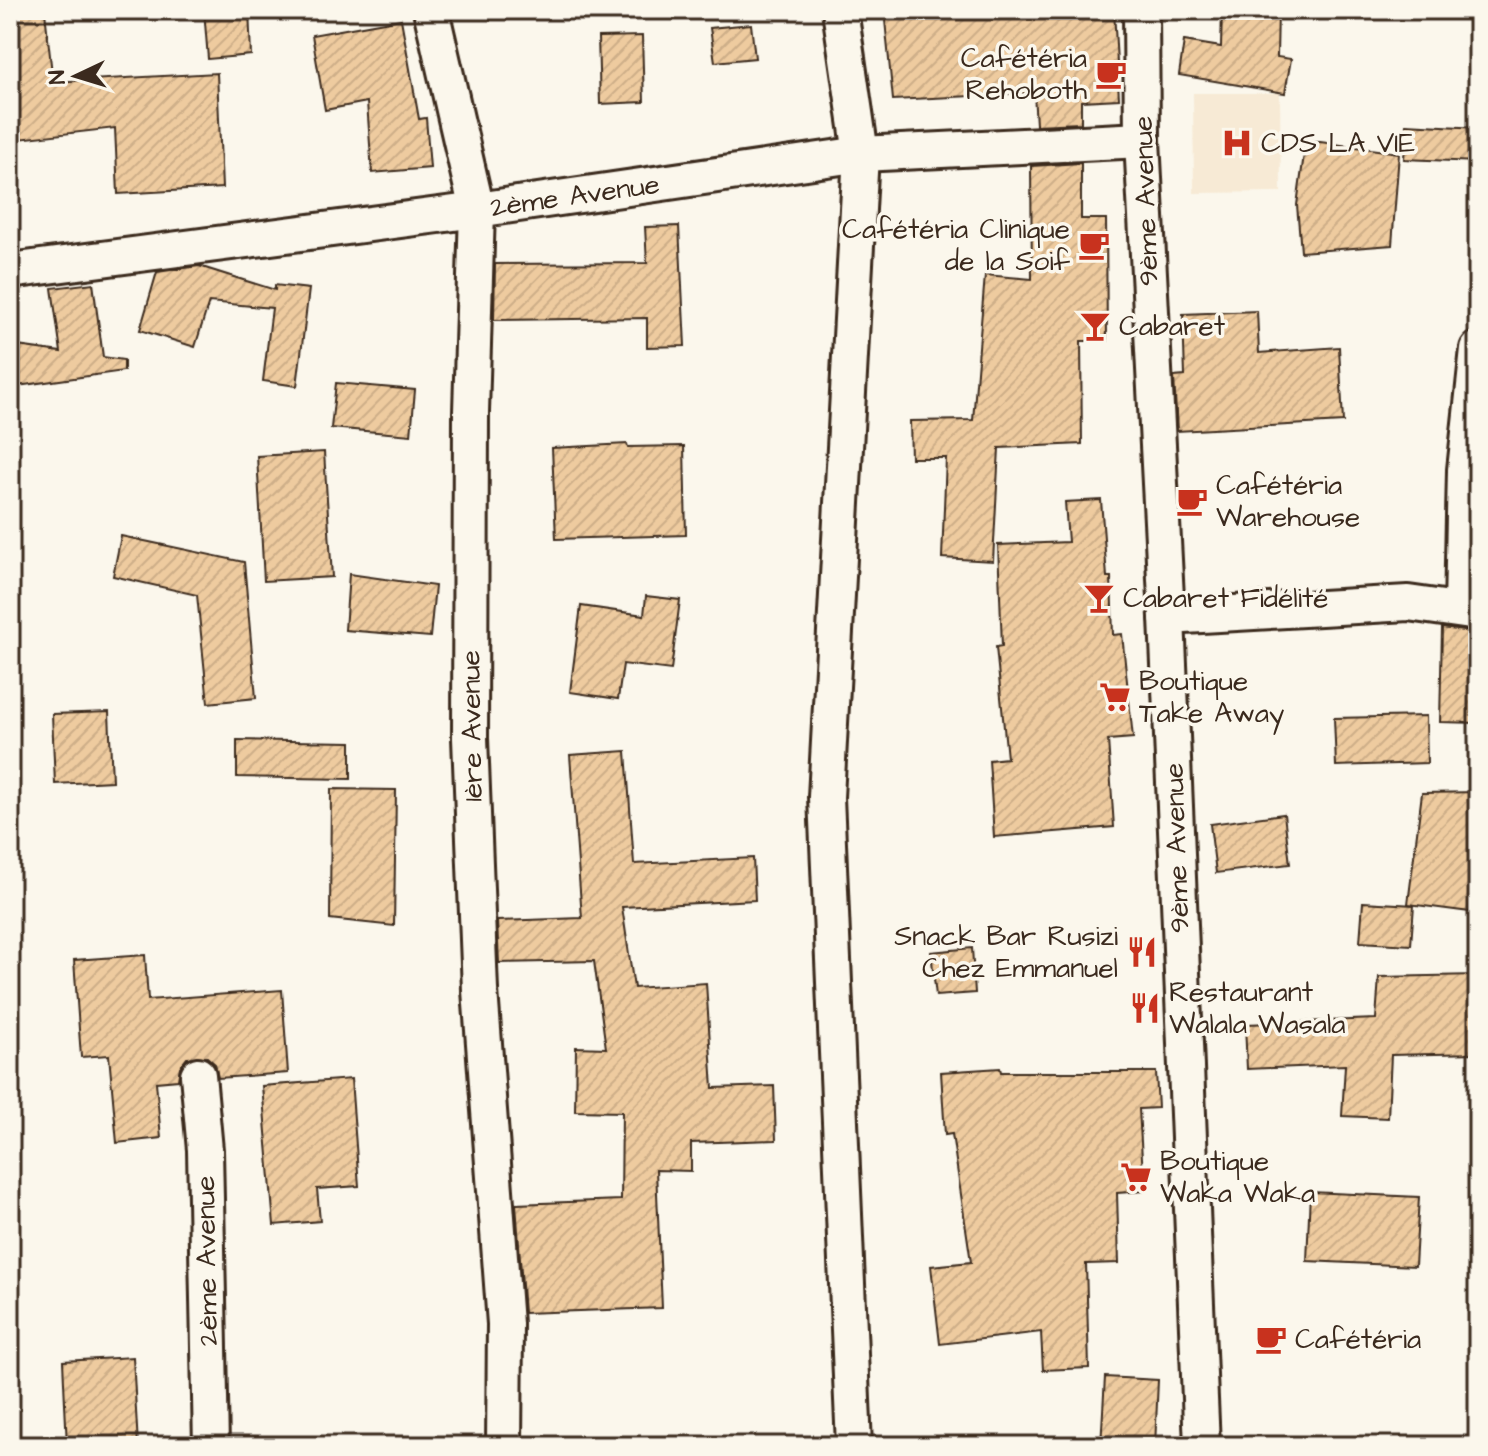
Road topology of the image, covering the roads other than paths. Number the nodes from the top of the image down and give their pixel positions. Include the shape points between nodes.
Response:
1 (431, 10) edge
2 (840, 10) edge
3 (1141, 10) edge
4 (1142, 140) junction
5 (861, 154) junction
6 (477, 210) junction
7 (10, 271) edge
8 (1478, 349) edge
9 (1470, 611) edge
10 (1167, 617) junction
11 (198, 1075) dead end
12 (211, 1446) edge
13 (504, 1446) edge
14 (854, 1446) edge
15 (1202, 1446) edge

1 - 6 street, 1ère Avenue
2 - 5 street
3 - 4 street, 9ème Avenue
4 - 5 street, 2ème Avenue
4 - 10 street, 9ème Avenue
5 - 6 street, 2ème Avenue
5 - 14 street via 826,797
6 - 7 street, 2ème Avenue
6 - 13 street, 1ère Avenue via 470,738 480,990 505,1310
8 - 9 street via 1465,470
9 - 10 street via 1408,603
10 - 15 street, 9ème Avenue
11 - 12 street, 2ème Avenue via 205,1150

